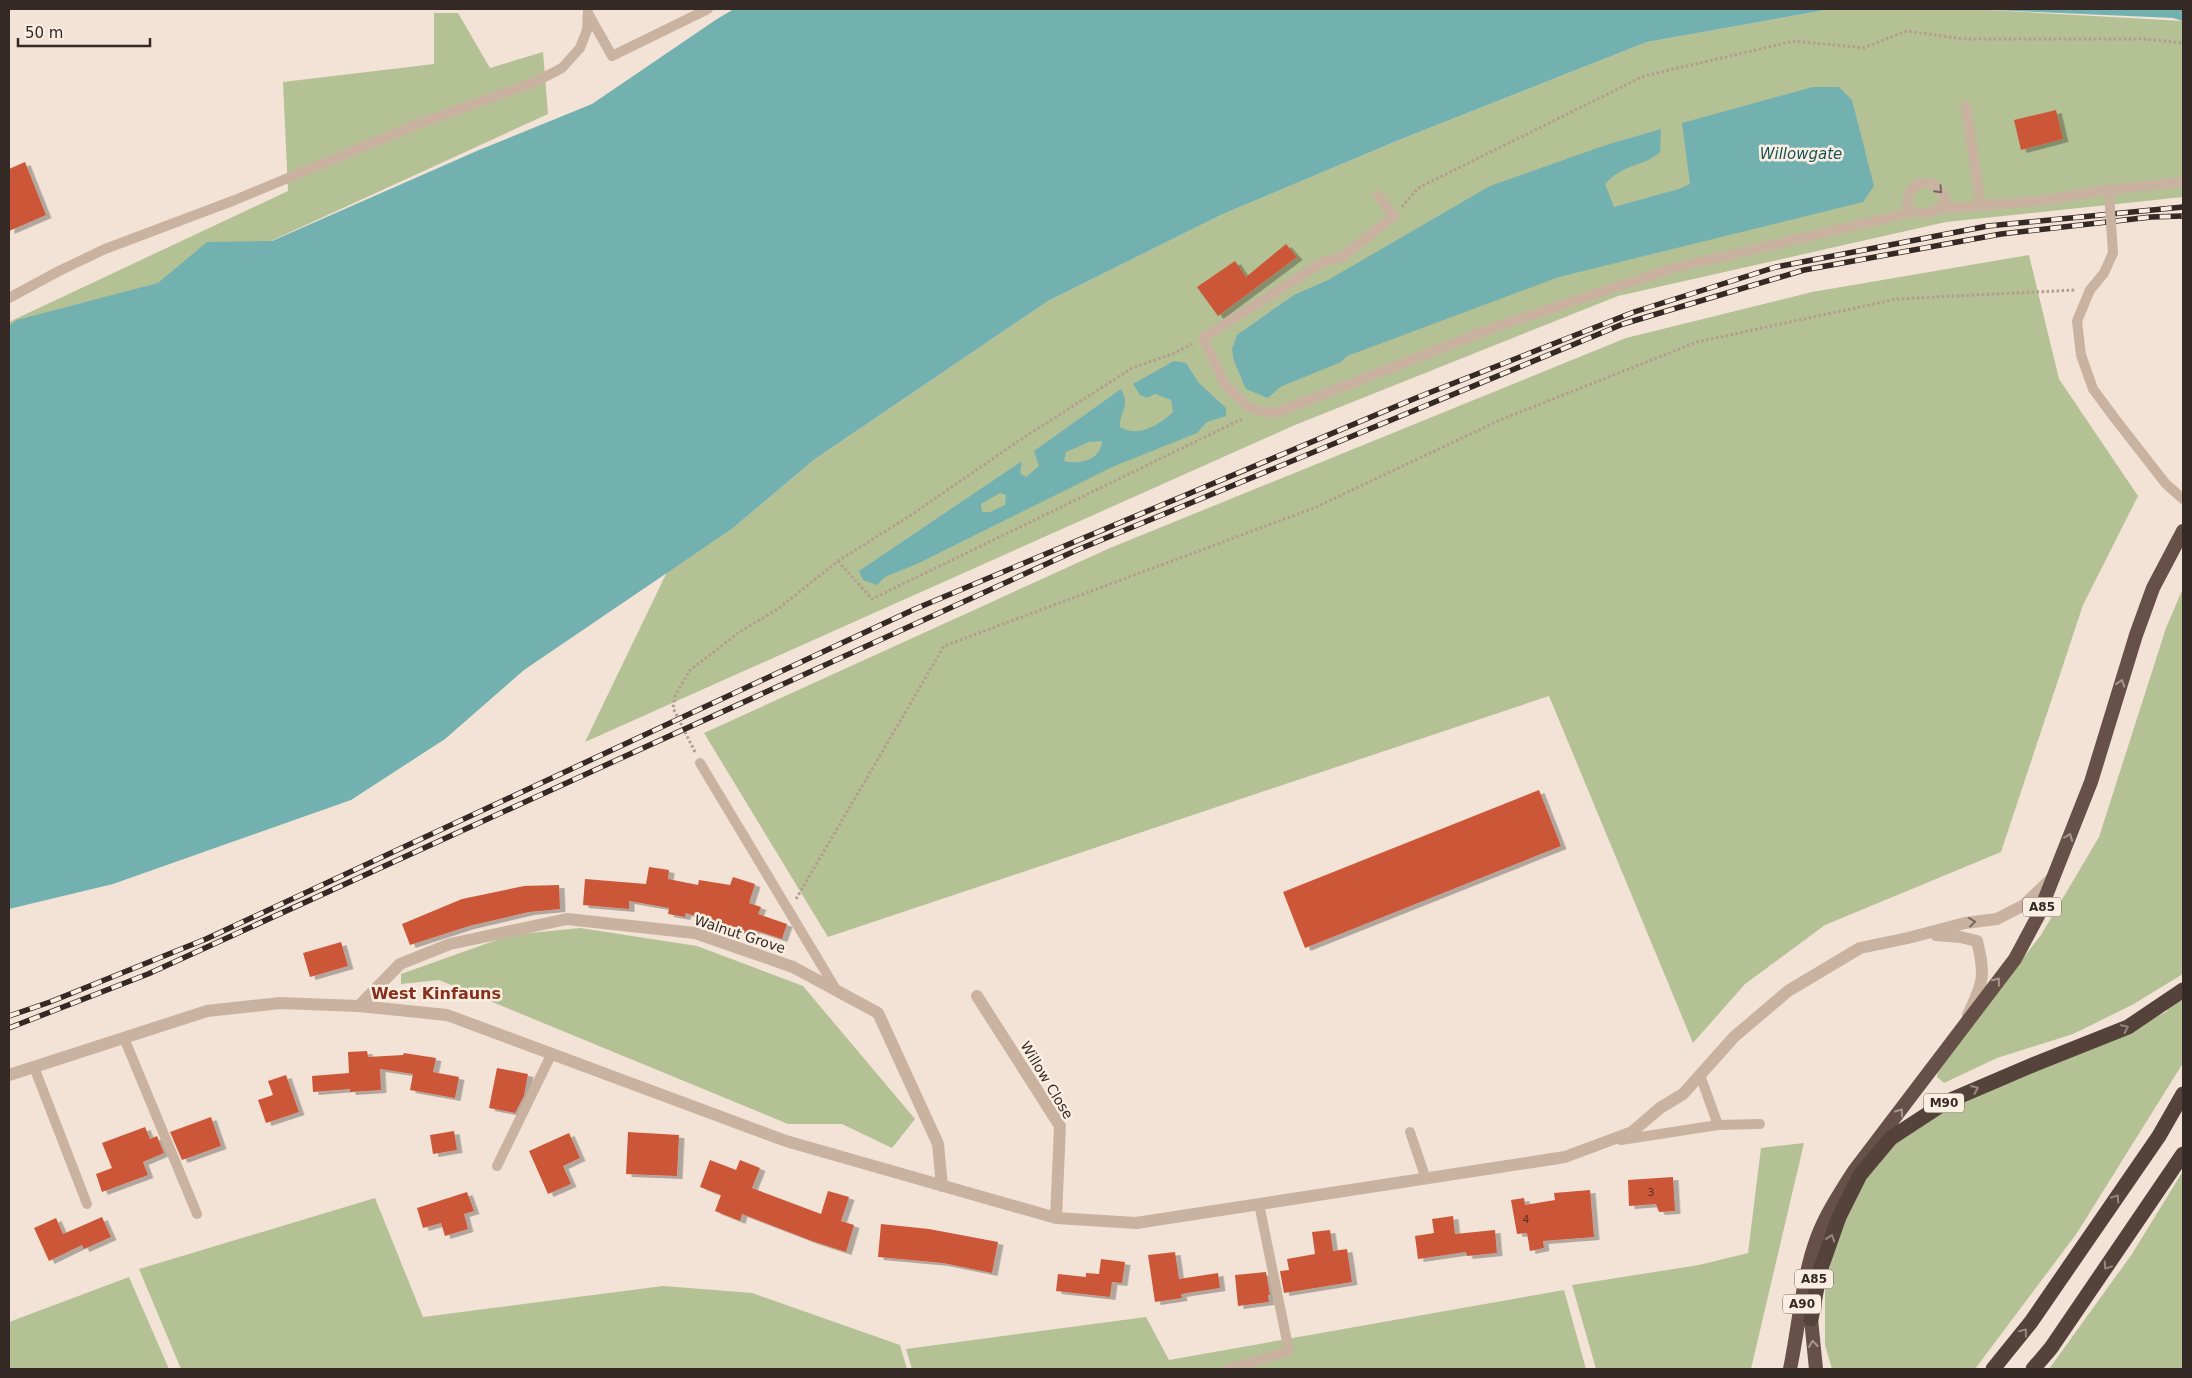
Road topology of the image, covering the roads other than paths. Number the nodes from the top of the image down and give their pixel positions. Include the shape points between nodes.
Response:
1 (708, 9) edge
2 (588, 12) edge
3 (1966, 106) dead end
4 (2183, 182) edge
5 (2108, 191) junction
6 (1378, 194) dead end
7 (1982, 206) junction
8 (1939, 209) junction
9 (1914, 212) junction
10 (9, 298) edge
11 (2183, 500) edge
12 (2183, 531) edge
13 (700, 763) road end
14 (2055, 874) junction
15 (1908, 938) junction
16 (2183, 990) edge
17 (837, 991) junction
18 (977, 996) dead end
19 (359, 1006) junction
20 (1958, 1034) junction
21 (124, 1038) junction
22 (552, 1053) junction
23 (34, 1067) junction
24 (9, 1075) edge
25 (1700, 1075) junction
26 (2183, 1094) edge
27 (1760, 1124) dead end
28 (1718, 1125) junction
29 (1410, 1132) dead end
30 (1603, 1143) junction
31 (2183, 1154) edge
32 (497, 1166) dead end
33 (1426, 1179) junction
34 (942, 1186) junction
35 (87, 1204) dead end
36 (1259, 1204) junction
37 (197, 1214) dead end
38 (1056, 1218) junction
39 (1816, 1240) junction
40 (1811, 1319) junction
41 (1227, 1369) edge
42 (1790, 1369) edge
43 (1816, 1369) edge
44 (1993, 1369) edge
45 (2033, 1369) edge

1 - 2 lane via 612,56
2 - 10 lane via 587,30 580,48 562,68 535,82 413,126 106,249
3 - 7 lane
4 - 5 lane
5 - 7 lane
5 - 11 lane, bridge via 2113,253 2104,273 2090,290 2078,321 2080,355 2094,389 2166,484
6 - 9 lane via 1394,216 1342,257 1323,262 1203,338 1225,385 1245,403 1259,411 1278,412 1498,326 1674,268
7 - 8 lane
8 - 9 lane via 1926,214
9 -> 8 lane via 1907,206 1910,191 1919,183 1934,184 1946,198
14 -> 12 highway, A85 via 2091,782 2150,597
13 - 17 lane
15 -> 14 street via 1965,923 1997,919 2024,905
20 -> 14 highway, A85 via 2015,959 2038,916
15 - 20 street via 1941,935 1977,941 1984,966 1980,990
15 - 25 street via 1860,948 1788,991 1734,1037
40 -> 16 highway, M90 via 1820,1271 1839,1217 1860,1175 1891,1138 1946,1102 2128,1027
17 - 19 street, Walnut Grove via 793,967 695,933 567,919 450,944 400,964
17 - 34 street, Walnut Grove via 878,1013 938,1144
18 - 38 street, Willow Close via 1060,1126
19 - 21 street via 280,1003 207,1011
19 - 22 street via 447,1015
39 -> 20 highway, A85 via 1832,1204 1854,1171
21 - 23 street
21 - 37 lane
22 - 32 lane
22 - 34 street via 786,1141
23 - 24 street
23 - 35 lane
25 - 28 lane
25 - 30 street via 1684,1094 1660,1108 1632,1132
44 -> 26 highway via 2037,1314 2159,1136
27 - 28 lane
28 - 30 lane
29 - 33 lane
30 - 33 street via 1565,1157
31 -> 45 highway
33 - 36 street
34 - 38 street
36 - 38 street via 1136,1223
36 - 41 lane via 1289,1352
39 - 40 highway, A85
39 - 42 highway, A90
43 -> 40 highway, A85

